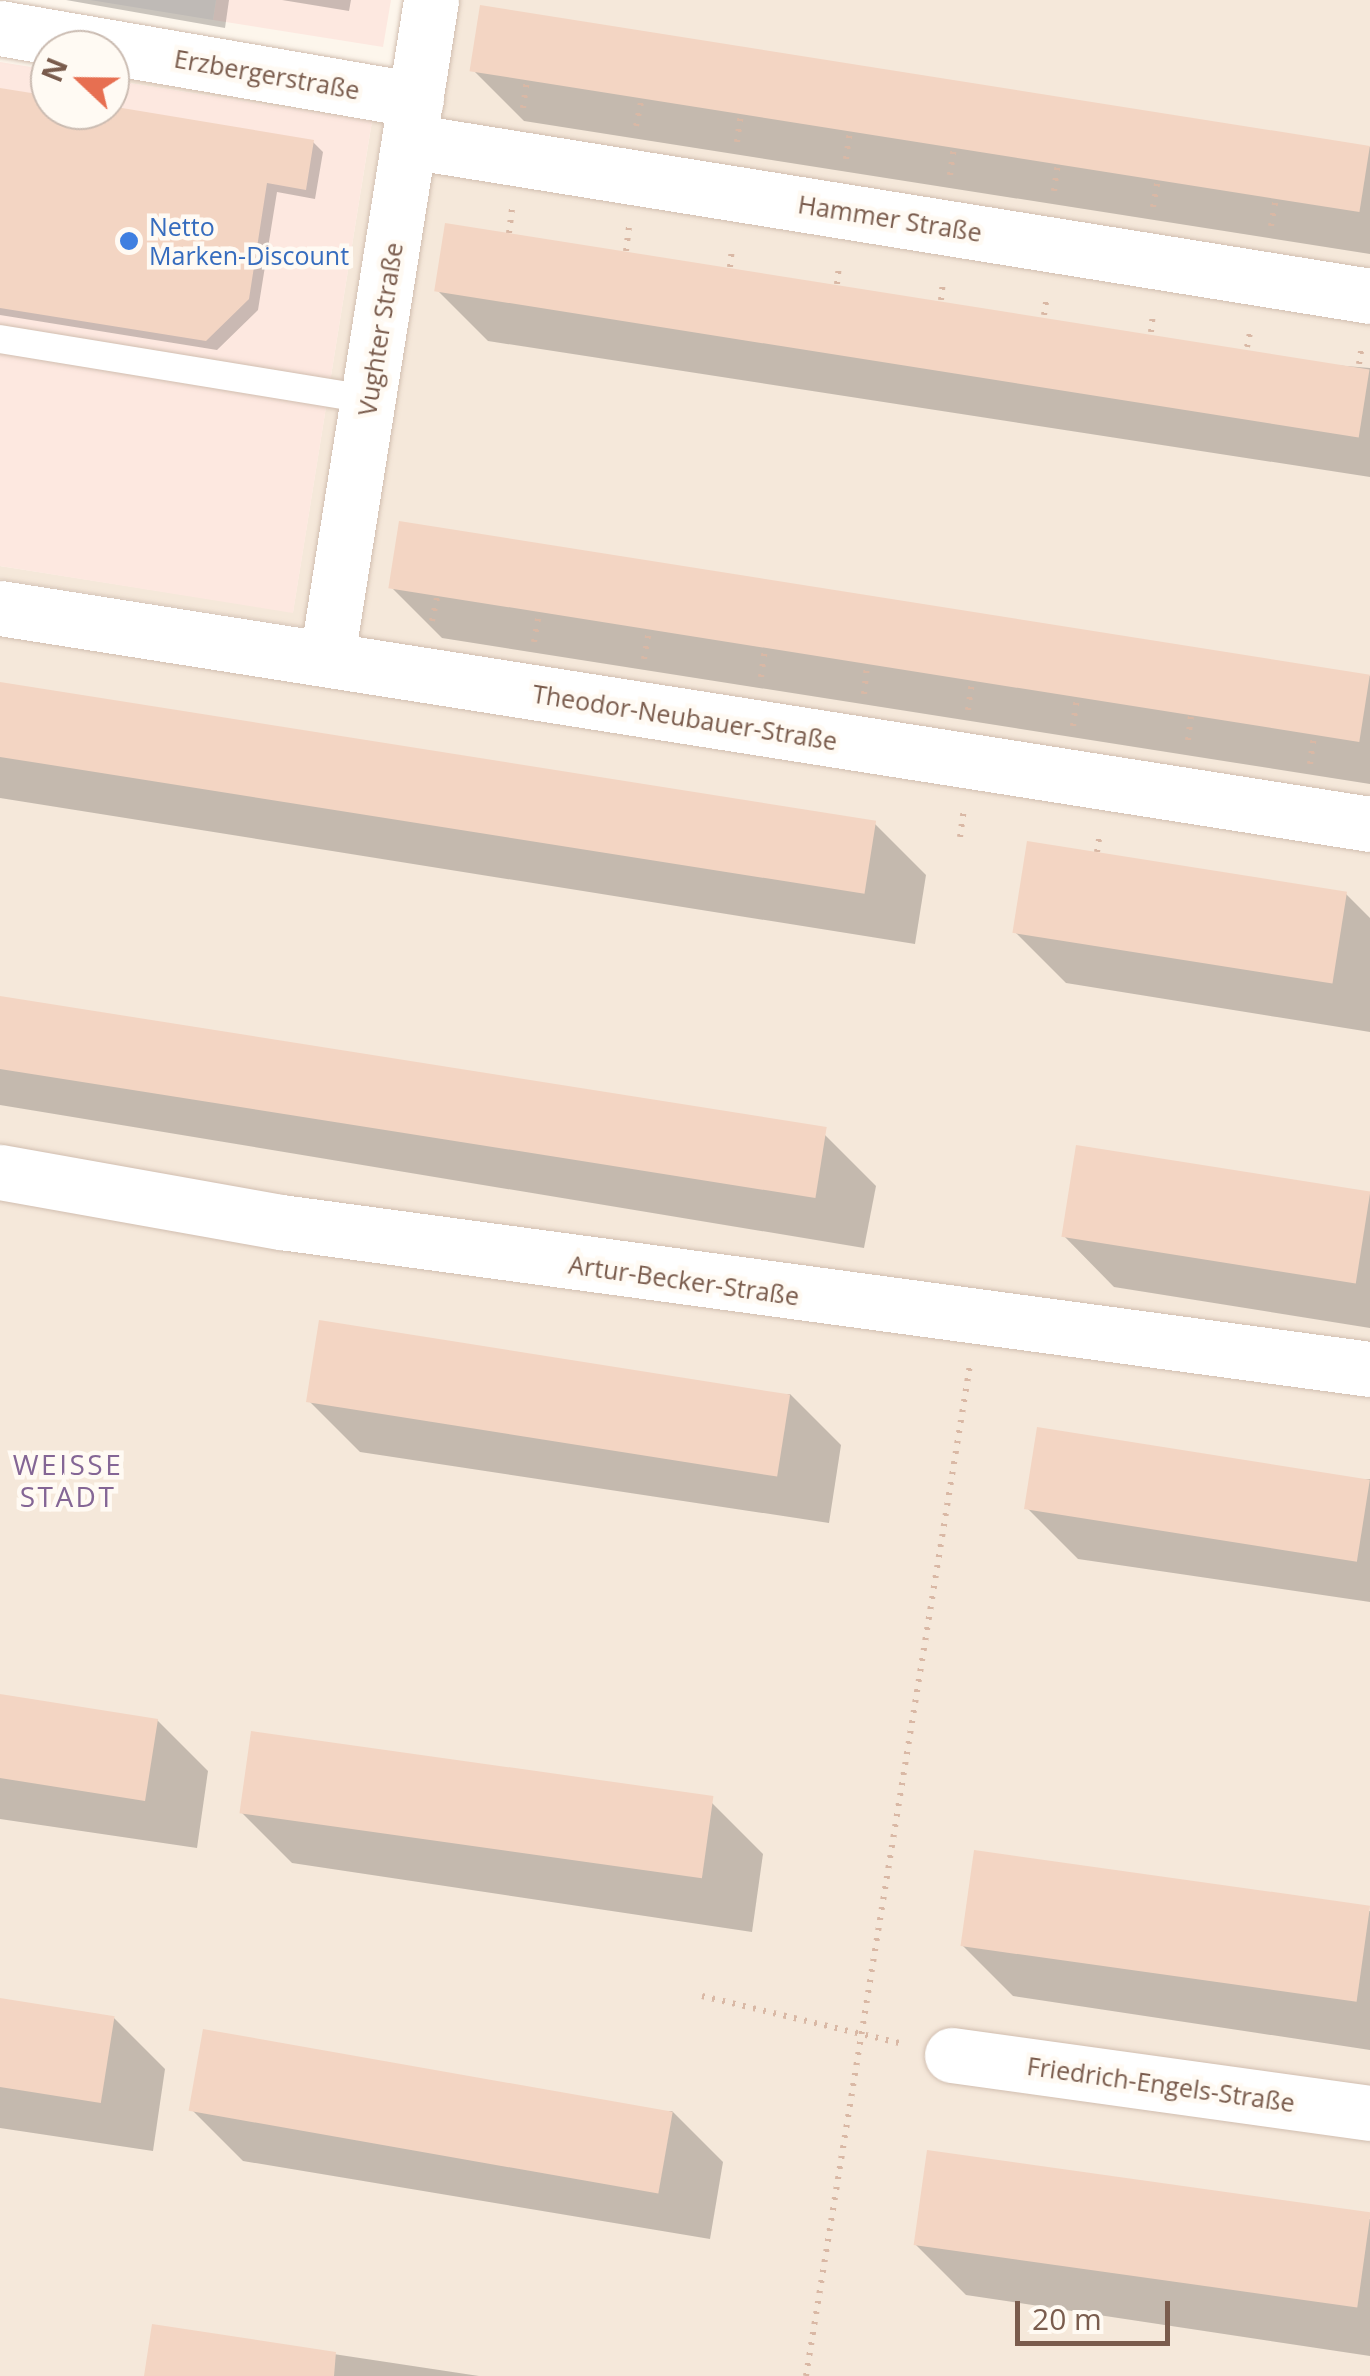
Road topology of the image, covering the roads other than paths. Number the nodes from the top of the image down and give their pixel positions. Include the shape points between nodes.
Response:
1 (431, 0) edge
2 (0, 28) edge
3 (413, 120) junction
4 (1370, 296) edge
5 (0, 339) edge
6 (368, 399) junction
7 (0, 608) edge
8 (327, 657) junction
9 (1370, 824) edge
10 (0, 1172) edge
11 (1370, 1369) edge
12 (952, 2055) road end
13 (1370, 2112) edge

1 - 3 street, Vughter Straße
2 - 3 street, Erzbergerstraße
3 - 4 street, Hammer Straße
3 - 6 street, Vughter Straße
5 - 6 lane
6 - 8 street, Vughter Straße
7 - 8 street, Theodor-Neubauer-Straße
8 - 9 street, Theodor-Neubauer-Straße
10 - 11 street, Artur-Becker-Straße via 281,1222
12 - 13 street, Friedrich-Engels-Straße

